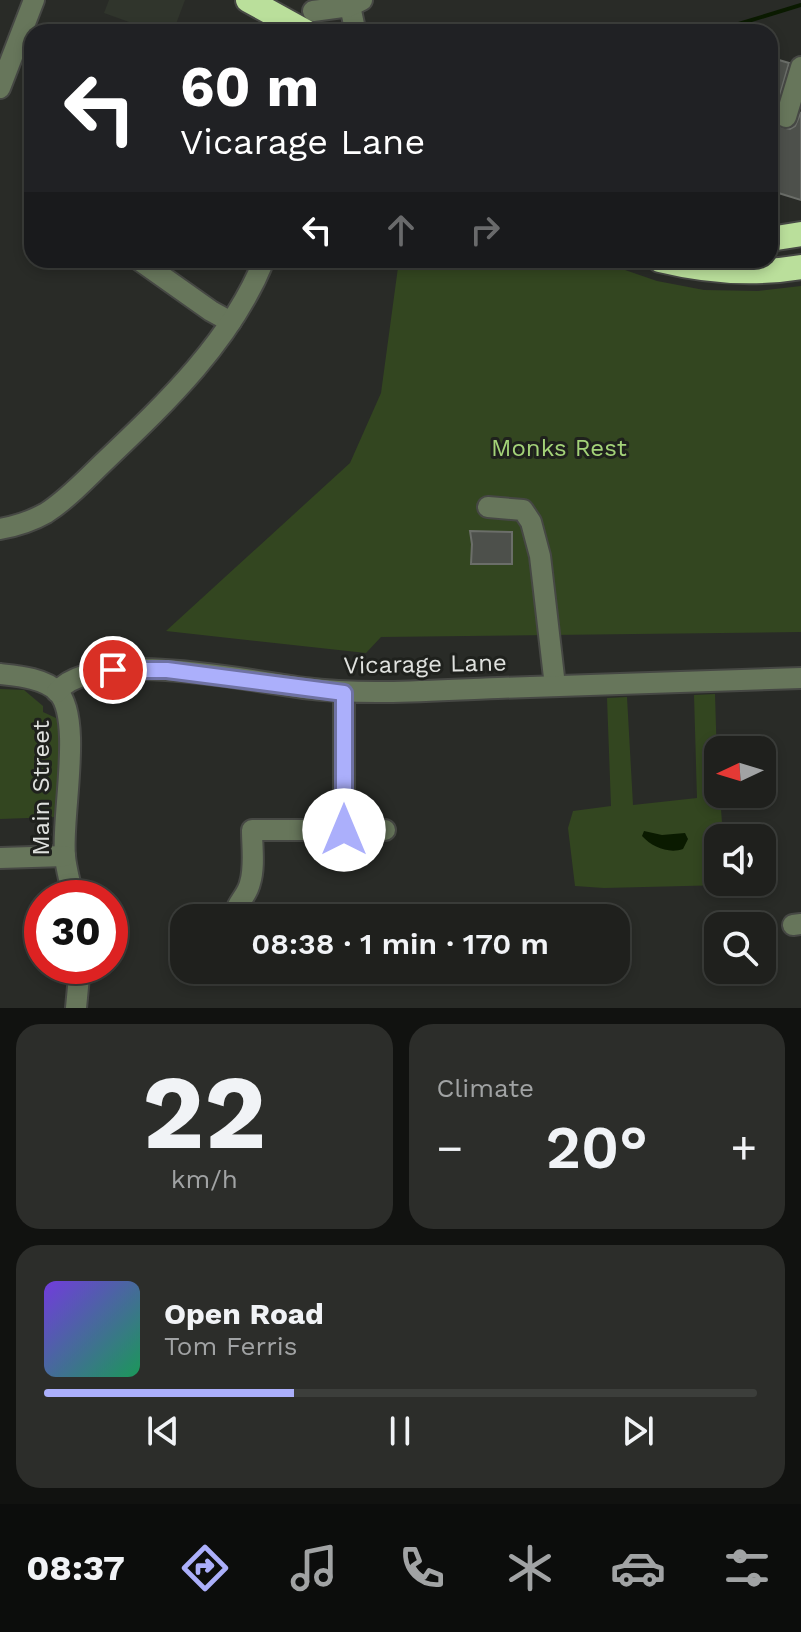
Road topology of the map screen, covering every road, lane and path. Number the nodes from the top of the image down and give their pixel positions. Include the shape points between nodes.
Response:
1 (34, 0) edge
2 (248, 0) edge
3 (356, 3) edge
4 (309, 22) edge
5 (25, 24) edge
6 (355, 24) edge
7 (24, 26) edge
8 (801, 67) edge
9 (0, 88) edge
10 (786, 117) dead end
11 (801, 234) edge
12 (778, 238) edge
13 (801, 246) edge
14 (778, 249) edge
15 (801, 267) edge
16 (150, 268) edge
17 (260, 268) edge
18 (699, 268) edge
19 (231, 322) junction
20 (488, 507) dead end
21 (0, 529) edge
22 (0, 674) edge
23 (801, 678) edge
24 (555, 686) junction
25 (57, 692) junction
26 (344, 693) junction
27 (344, 830) junction
28 (385, 830) dead end
29 (65, 856) junction
30 (0, 858) edge
31 (70, 880) edge
32 (238, 904) edge
33 (78, 984) edge
34 (76, 1008) edge

1 - 5 street
2 - 4 highway
3 - 4 street
3 - 6 street
7 - 9 street
8 - 10 street
11 - 12 highway
13 - 14 street
15 - 18 highway
16 - 19 street
17 - 19 street
19 - 21 street via 150,418 63,500 35,519
20 - 24 street via 523,510 531,522
22 - 25 street, Main Street via 44,683
23 - 24 street, Vicarage Lane
24 - 26 street, Vicarage Lane
25 - 26 street, Vicarage Lane via 74,677 98,671 167,670
25 - 29 street, Main Street via 68,713
26 - 27 street
27 - 28 street
27 - 32 street via 252,830 250,884
29 - 30 street
29 - 31 street, Main Street
33 - 34 street

